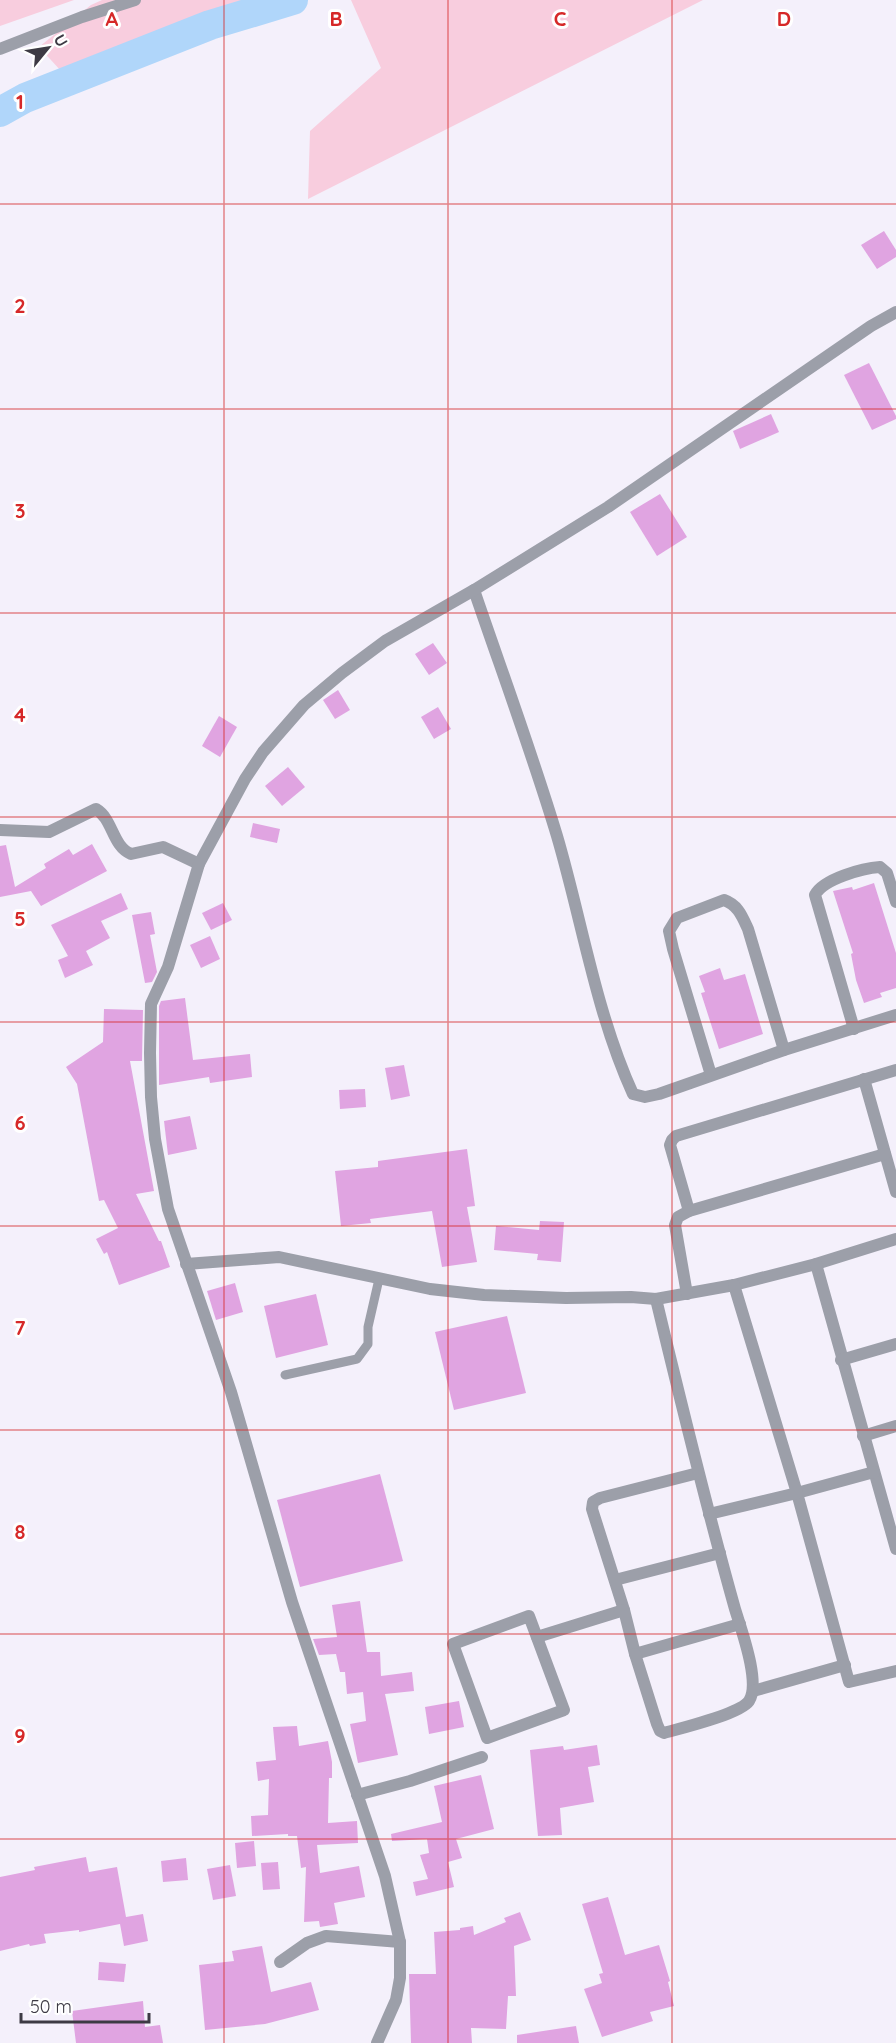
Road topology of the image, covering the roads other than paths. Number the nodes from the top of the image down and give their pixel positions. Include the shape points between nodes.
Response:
1 (135, 0) edge
2 (0, 50) edge
3 (896, 312) edge
4 (474, 590) junction
5 (0, 830) edge
6 (199, 864) junction
7 (896, 902) edge
8 (896, 1015) edge
9 (854, 1029) junction
10 (784, 1050) junction
11 (896, 1070) edge
12 (711, 1075) junction
13 (864, 1079) junction
14 (885, 1154) junction
15 (896, 1192) edge
16 (689, 1211) junction
17 (896, 1239) edge
18 (186, 1264) junction
19 (816, 1264) junction
20 (379, 1279) junction
21 (734, 1286) junction
22 (687, 1294) junction
23 (656, 1299) junction
24 (896, 1344) edge
25 (841, 1360) junction
26 (285, 1375) dead end
27 (896, 1426) edge
28 (863, 1436) junction
29 (874, 1472) junction
30 (698, 1473) junction
31 (796, 1493) junction
32 (890, 1510) edge
33 (709, 1514) junction
34 (896, 1549) edge
35 (720, 1553) junction
36 (615, 1580) junction
37 (624, 1610) junction
38 (740, 1624) junction
39 (537, 1637) junction
40 (635, 1654) junction
41 (845, 1665) junction
42 (896, 1671) edge
43 (753, 1691) junction
44 (482, 1757) dead end
45 (357, 1795) junction
46 (400, 1942) junction
47 (280, 1962) dead end
48 (377, 2043) edge

1 - 2 street
3 - 4 street via 608,507
4 - 6 street via 385,641 304,705 245,779
4 - 12 street via 556,835 593,976 633,1094 659,1094
5 - 6 street via 49,832 96,809 127,852 163,847
6 - 18 street via 168,967 152,1004 150,1053 155,1139 168,1209
7 - 9 street via 887,873 880,867 828,882 815,895
8 - 9 street
9 - 10 street
10 - 12 street
10 - 12 street via 748,929 741,913 724,900 677,918 669,931
11 - 13 street
13 - 14 street
13 - 16 street via 676,1136 670,1145
14 - 15 street
14 - 16 street
16 - 22 street via 678,1217 675,1225
17 - 19 street
18 - 20 street via 279,1257
18 - 45 street via 231,1392 292,1602
19 - 21 street
19 - 25 street
20 - 23 street via 484,1295
20 - 26 lane via 368,1344 357,1359
21 - 22 street
21 - 31 street
22 - 23 street
23 - 30 street
24 - 25 street
25 - 28 street
27 - 28 street
28 - 29 street
29 - 31 street
29 - 32 street
30 - 33 street
30 - 36 street via 593,1502
31 - 33 street
31 - 41 street
32 - 34 street
33 - 35 street
35 - 36 street
35 - 38 street
36 - 37 street
37 - 39 street
37 - 40 street
38 - 40 street
38 - 43 street
39 - 39 street via 564,1710 487,1738 453,1644 530,1616
40 - 43 street via 657,1724 664,1733 738,1710
41 - 42 street via 849,1682
41 - 43 street
44 - 45 street
45 - 46 street via 385,1876
46 - 47 street via 326,1936 307,1943
46 - 48 street via 396,2000

